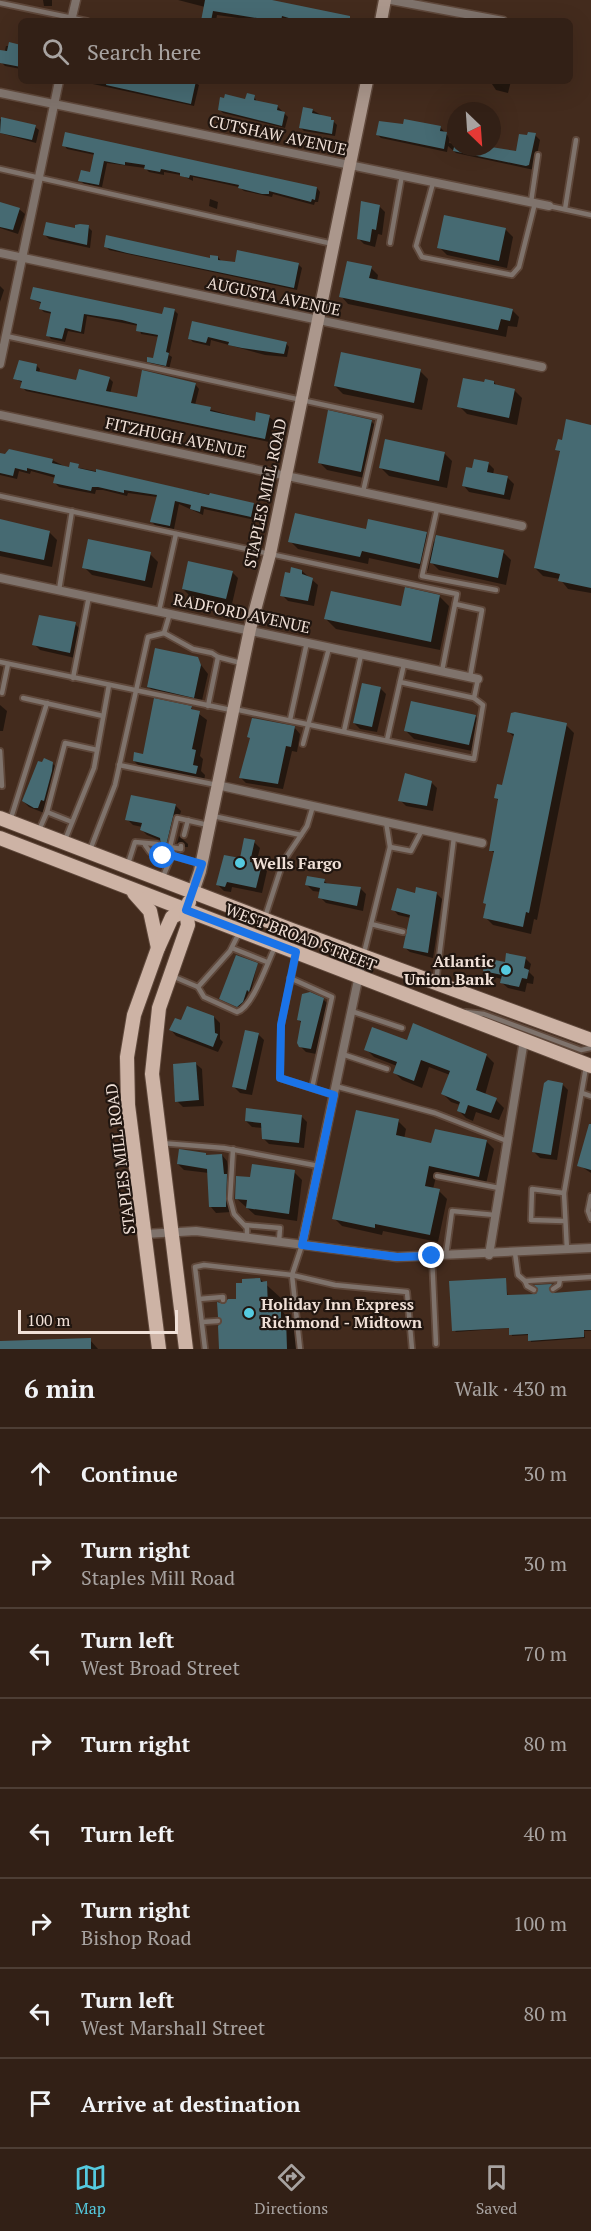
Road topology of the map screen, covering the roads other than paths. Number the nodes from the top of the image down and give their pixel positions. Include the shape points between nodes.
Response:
1 (76, 0) edge
2 (385, 0) edge
3 (391, 0) edge
4 (0, 3) edge
5 (68, 18) edge
6 (72, 18) edge
7 (382, 18) edge
8 (487, 18) edge
9 (58, 84) edge
10 (366, 84) edge
11 (0, 93) edge
12 (54, 104) junction
13 (576, 140) dead end
14 (538, 155) dead end
15 (348, 164) junction
16 (0, 169) edge
17 (402, 176) junction
18 (39, 177) junction
19 (433, 182) junction
20 (533, 202) junction
21 (549, 206) joint
22 (565, 209) junction
23 (591, 215) edge
24 (390, 243) dead end
25 (333, 244) junction
26 (0, 253) edge
27 (21, 258) junction
28 (317, 320) junction
29 (6, 336) junction
30 (0, 364) edge
31 (543, 367) dead end
32 (301, 400) junction
33 (0, 415) edge
34 (286, 475) junction
35 (363, 492) junction
36 (0, 496) edge
37 (437, 509) junction
38 (72, 511) junction
39 (522, 526) dead end
40 (176, 534) junction
41 (270, 554) junction
42 (0, 578) edge
43 (59, 590) junction
44 (496, 590) dead end
45 (89, 596) junction
46 (455, 604) junction
47 (159, 611) junction
48 (170, 613) junction
49 (250, 629) junction
50 (164, 633) junction
51 (307, 642) junction
52 (329, 646) junction
53 (361, 653) junction
54 (218, 657) junction
55 (0, 662) edge
56 (243, 663) junction
57 (405, 663) junction
58 (8, 664) junction
59 (442, 671) junction
60 (73, 678) junction
61 (474, 678) junction
62 (400, 682) junction
63 (109, 685) junction
64 (135, 690) junction
65 (2, 693) dead end
66 (24, 698) dead end
67 (474, 698) junction
68 (47, 703) junction
69 (208, 706) junction
70 (234, 710) junction
71 (103, 716) junction
72 (290, 720) junction
73 (309, 724) junction
74 (344, 731) junction
75 (387, 740) junction
76 (303, 744) dead end
77 (97, 750) junction
78 (0, 751) edge
79 (119, 765) junction
80 (1, 769) edge
81 (217, 785) junction
82 (1, 788) edge
83 (314, 806) junction
84 (47, 812) junction
85 (5, 820) edge
86 (188, 820) junction
87 (210, 820) junction
88 (72, 822) junction
89 (386, 822) junction
90 (422, 830) junction
91 (38, 832) junction
92 (184, 835) dead end
93 (301, 835) junction
94 (454, 837) junction
95 (0, 838) edge
96 (64, 842) junction
97 (482, 843) dead end
98 (157, 844) dead end
99 (145, 845) junction
100 (181, 846) dead end
101 (390, 847) junction
102 (174, 848) junction
103 (89, 852) junction
104 (168, 852) junction
105 (202, 864) junction
106 (128, 867) junction
107 (161, 880) junction
108 (128, 887) junction
109 (193, 892) junction
110 (186, 910) junction
111 (265, 920) junction
112 (371, 924) junction
113 (240, 931) junction
114 (404, 932) dead end
115 (276, 944) junction
116 (159, 948) junction
117 (232, 948) junction
118 (296, 952) junction
119 (363, 956) junction
120 (267, 962) junction
121 (170, 975) junction
122 (358, 977) junction
123 (290, 978) junction
124 (436, 982) junction
125 (198, 987) junction
126 (351, 1011) junction
127 (445, 1011) junction
128 (402, 1028) dead end
129 (524, 1040) junction
130 (591, 1040) edge
131 (591, 1048) edge
132 (342, 1054) junction
133 (589, 1065) edge
134 (387, 1069) dead end
135 (312, 1088) junction
136 (334, 1091) junction
137 (582, 1093) junction
138 (591, 1096) edge
139 (507, 1141) junction
140 (159, 1142) junction
141 (234, 1149) junction
142 (319, 1166) junction
143 (437, 1176) dead end
144 (499, 1188) junction
145 (564, 1193) junction
146 (591, 1196) edge
147 (495, 1215) junction
148 (591, 1219) edge
149 (564, 1221) junction
150 (245, 1225) junction
151 (171, 1231) junction
152 (145, 1234) junction
153 (247, 1238) junction
154 (279, 1242) junction
155 (302, 1245) junction
156 (591, 1248) edge
157 (567, 1250) junction
158 (515, 1253) junction
159 (489, 1255) junction
160 (432, 1256) junction
161 (446, 1256) junction
162 (292, 1275) junction
163 (591, 1277) edge
164 (560, 1279) junction
165 (525, 1281) junction
166 (553, 1289) dead end
167 (534, 1290) dead end
168 (199, 1299) junction
169 (223, 1300) dead end
170 (218, 1321) dead end
171 (201, 1322) junction
172 (436, 1344) dead end
173 (159, 1349) edge
174 (186, 1349) edge
175 (205, 1349) edge
176 (300, 1349) edge
177 (412, 1349) edge

1 - 6 street
2 - 7 street
3 - 8 street
4 - 5 lane
9 - 12 street
10 - 15 street, STAPLES MILL ROAD
11 - 12 street, CUTSHAW AVENUE
12 - 15 street, CUTSHAW AVENUE
12 - 18 street
13 - 22 lane
14 - 20 lane
15 - 17 street, CUTSHAW AVENUE
15 - 25 street, STAPLES MILL ROAD
16 - 18 lane
17 - 19 street, CUTSHAW AVENUE
17 - 24 lane
18 - 25 lane
18 - 27 street
19 - 20 street, CUTSHAW AVENUE
19 - 20 lane via 416,246 422,257 435,260 512,275 519,267
20 - 21 street, CUTSHAW AVENUE
21 - 22 lane
22 - 23 lane
25 - 28 street, STAPLES MILL ROAD
26 - 27 street, AUGUSTA AVENUE
27 - 28 street, AUGUSTA AVENUE
27 - 29 street
28 - 31 street, AUGUSTA AVENUE
28 - 32 street, STAPLES MILL ROAD
29 - 30 street
29 - 32 lane
32 - 34 street, STAPLES MILL ROAD
32 - 35 lane via 380,417
33 - 34 street, FITZHUGH AVENUE
34 - 35 street, FITZHUGH AVENUE
34 - 41 street, STAPLES MILL ROAD
35 - 37 street, FITZHUGH AVENUE
36 - 38 lane
37 - 39 street, FITZHUGH AVENUE
37 - 44 lane via 422,576
38 - 40 lane
38 - 43 lane
40 - 41 lane
40 - 47 lane
41 - 46 lane via 457,594
41 - 49 street, STAPLES MILL ROAD
42 - 43 street, RADFORD AVENUE
43 - 45 street, RADFORD AVENUE
45 - 47 street, RADFORD AVENUE
45 - 60 lane
46 - 59 lane
46 - 61 lane via 482,610
47 - 48 street, RADFORD AVENUE
48 - 49 street, RADFORD AVENUE
48 - 50 lane
49 - 51 street, RADFORD AVENUE
49 - 56 street, STAPLES MILL ROAD
50 - 54 lane
50 - 64 lane via 148,637
51 - 52 street, RADFORD AVENUE
51 - 72 lane
52 - 53 street, RADFORD AVENUE
52 - 73 lane
53 - 57 street, RADFORD AVENUE
53 - 74 lane
54 - 56 lane
54 - 69 lane
55 - 58 lane
56 - 70 street, STAPLES MILL ROAD
57 - 59 street, RADFORD AVENUE
57 - 62 lane
58 - 60 lane
58 - 65 lane
59 - 61 street, RADFORD AVENUE
60 - 63 lane
61 - 67 lane
62 - 67 lane
62 - 75 lane
63 - 64 lane
63 - 71 lane
64 - 69 lane
64 - 79 lane
66 - 68 lane
67 - 75 lane via 483,705 474,759
68 - 71 lane
68 - 85 lane
69 - 70 lane
70 - 72 lane
70 - 81 street, STAPLES MILL ROAD
71 - 77 lane
72 - 73 lane
73 - 74 lane
73 - 76 lane
74 - 75 lane
77 - 84 lane via 65,743
77 - 88 lane via 94,768
78 - 80 lane
79 - 81 lane
79 - 103 lane
80 - 82 lane
81 - 83 street
81 - 87 street, STAPLES MILL ROAD
83 - 89 street
83 - 93 lane
84 - 88 lane
84 - 91 lane
85 - 91 main road, WEST BROAD STREET
86 - 87 lane
86 - 92 lane
86 - 102 lane via 177,818 170,847
87 - 93 lane
87 - 105 street, STAPLES MILL ROAD
88 - 96 lane
89 - 90 street
89 - 101 lane
90 - 94 street
90 - 101 lane via 411,851
91 - 96 main road, WEST BROAD STREET
93 - 111 lane via 283,862
94 - 97 street
94 - 124 lane
95 - 108 main road, WEST BROAD STREET
96 - 103 main road, WEST BROAD STREET
98 - 99 lane
99 - 104 lane via 150,852 163,856
99 - 106 lane via 135,842
100 - 102 lane
101 - 112 lane
102 - 104 lane
103 - 106 main road, WEST BROAD STREET
104 - 105 lane
104 - 107 lane
105 - 109 street, STAPLES MILL ROAD
106 - 107 main road, WEST BROAD STREET
107 - 109 main road, WEST BROAD STREET
108 - 110 main road, WEST BROAD STREET
108 - 116 main road via 150,911
109 - 110 main road, STAPLES MILL ROAD
109 - 111 main road, WEST BROAD STREET
110 - 113 main road, WEST BROAD STREET
110 - 116 main road, STAPLES MILL ROAD via 172,917
110 - 121 main road, STAPLES MILL ROAD via 188,925
111 - 119 main road, WEST BROAD STREET
112 - 114 lane
112 - 119 lane
113 - 115 main road, WEST BROAD STREET
113 - 117 lane
115 - 118 main road, WEST BROAD STREET
115 - 120 lane
116 - 152 main road, STAPLES MILL ROAD via 134,1016 127,1066 128,1105
117 - 120 lane
117 - 125 lane
118 - 122 main road, WEST BROAD STREET
118 - 123 lane
119 - 122 street
119 - 124 main road, WEST BROAD STREET
120 - 125 lane via 250,1002 242,1011 204,997
121 - 125 lane
121 - 140 main road, STAPLES MILL ROAD via 159,1008 152,1053
122 - 126 street
122 - 127 main road, WEST BROAD STREET
123 - 135 lane via 281,1025 280,1078
123 - 135 lane via 332,997
124 - 130 main road, WEST BROAD STREET
126 - 128 lane
126 - 132 street
127 - 129 main road, WEST BROAD STREET
127 - 131 lane via 484,1014 582,1050
129 - 133 main road, WEST BROAD STREET
129 - 139 street
132 - 134 lane
132 - 136 street
133 - 137 lane
135 - 136 lane
136 - 139 lane via 435,1113
136 - 142 street
137 - 138 lane
137 - 145 lane
139 - 144 street
140 - 141 lane
140 - 151 main road, STAPLES MILL ROAD
141 - 142 lane
141 - 150 lane via 230,1199 234,1214
142 - 155 street
143 - 144 lane
144 - 147 street
145 - 149 lane
145 - 149 lane via 532,1189 531,1220
146 - 148 lane
147 - 159 street
147 - 161 lane via 452,1211
149 - 157 lane
150 - 153 lane
150 - 154 lane via 280,1228
151 - 152 street
151 - 153 street
151 - 174 main road, STAPLES MILL ROAD
152 - 173 main road, STAPLES MILL ROAD
153 - 154 street
154 - 155 street
155 - 160 street via 397,1257
155 - 162 lane
156 - 157 street
157 - 158 street
158 - 159 street
158 - 165 lane via 518,1275
159 - 161 street
160 - 161 street
160 - 172 lane
162 - 168 lane via 195,1267
162 - 176 lane
162 - 177 lane via 335,1285 407,1293
163 - 164 lane
164 - 165 lane
164 - 166 lane
165 - 167 lane
168 - 169 lane
168 - 171 lane
170 - 171 lane
171 - 175 lane

